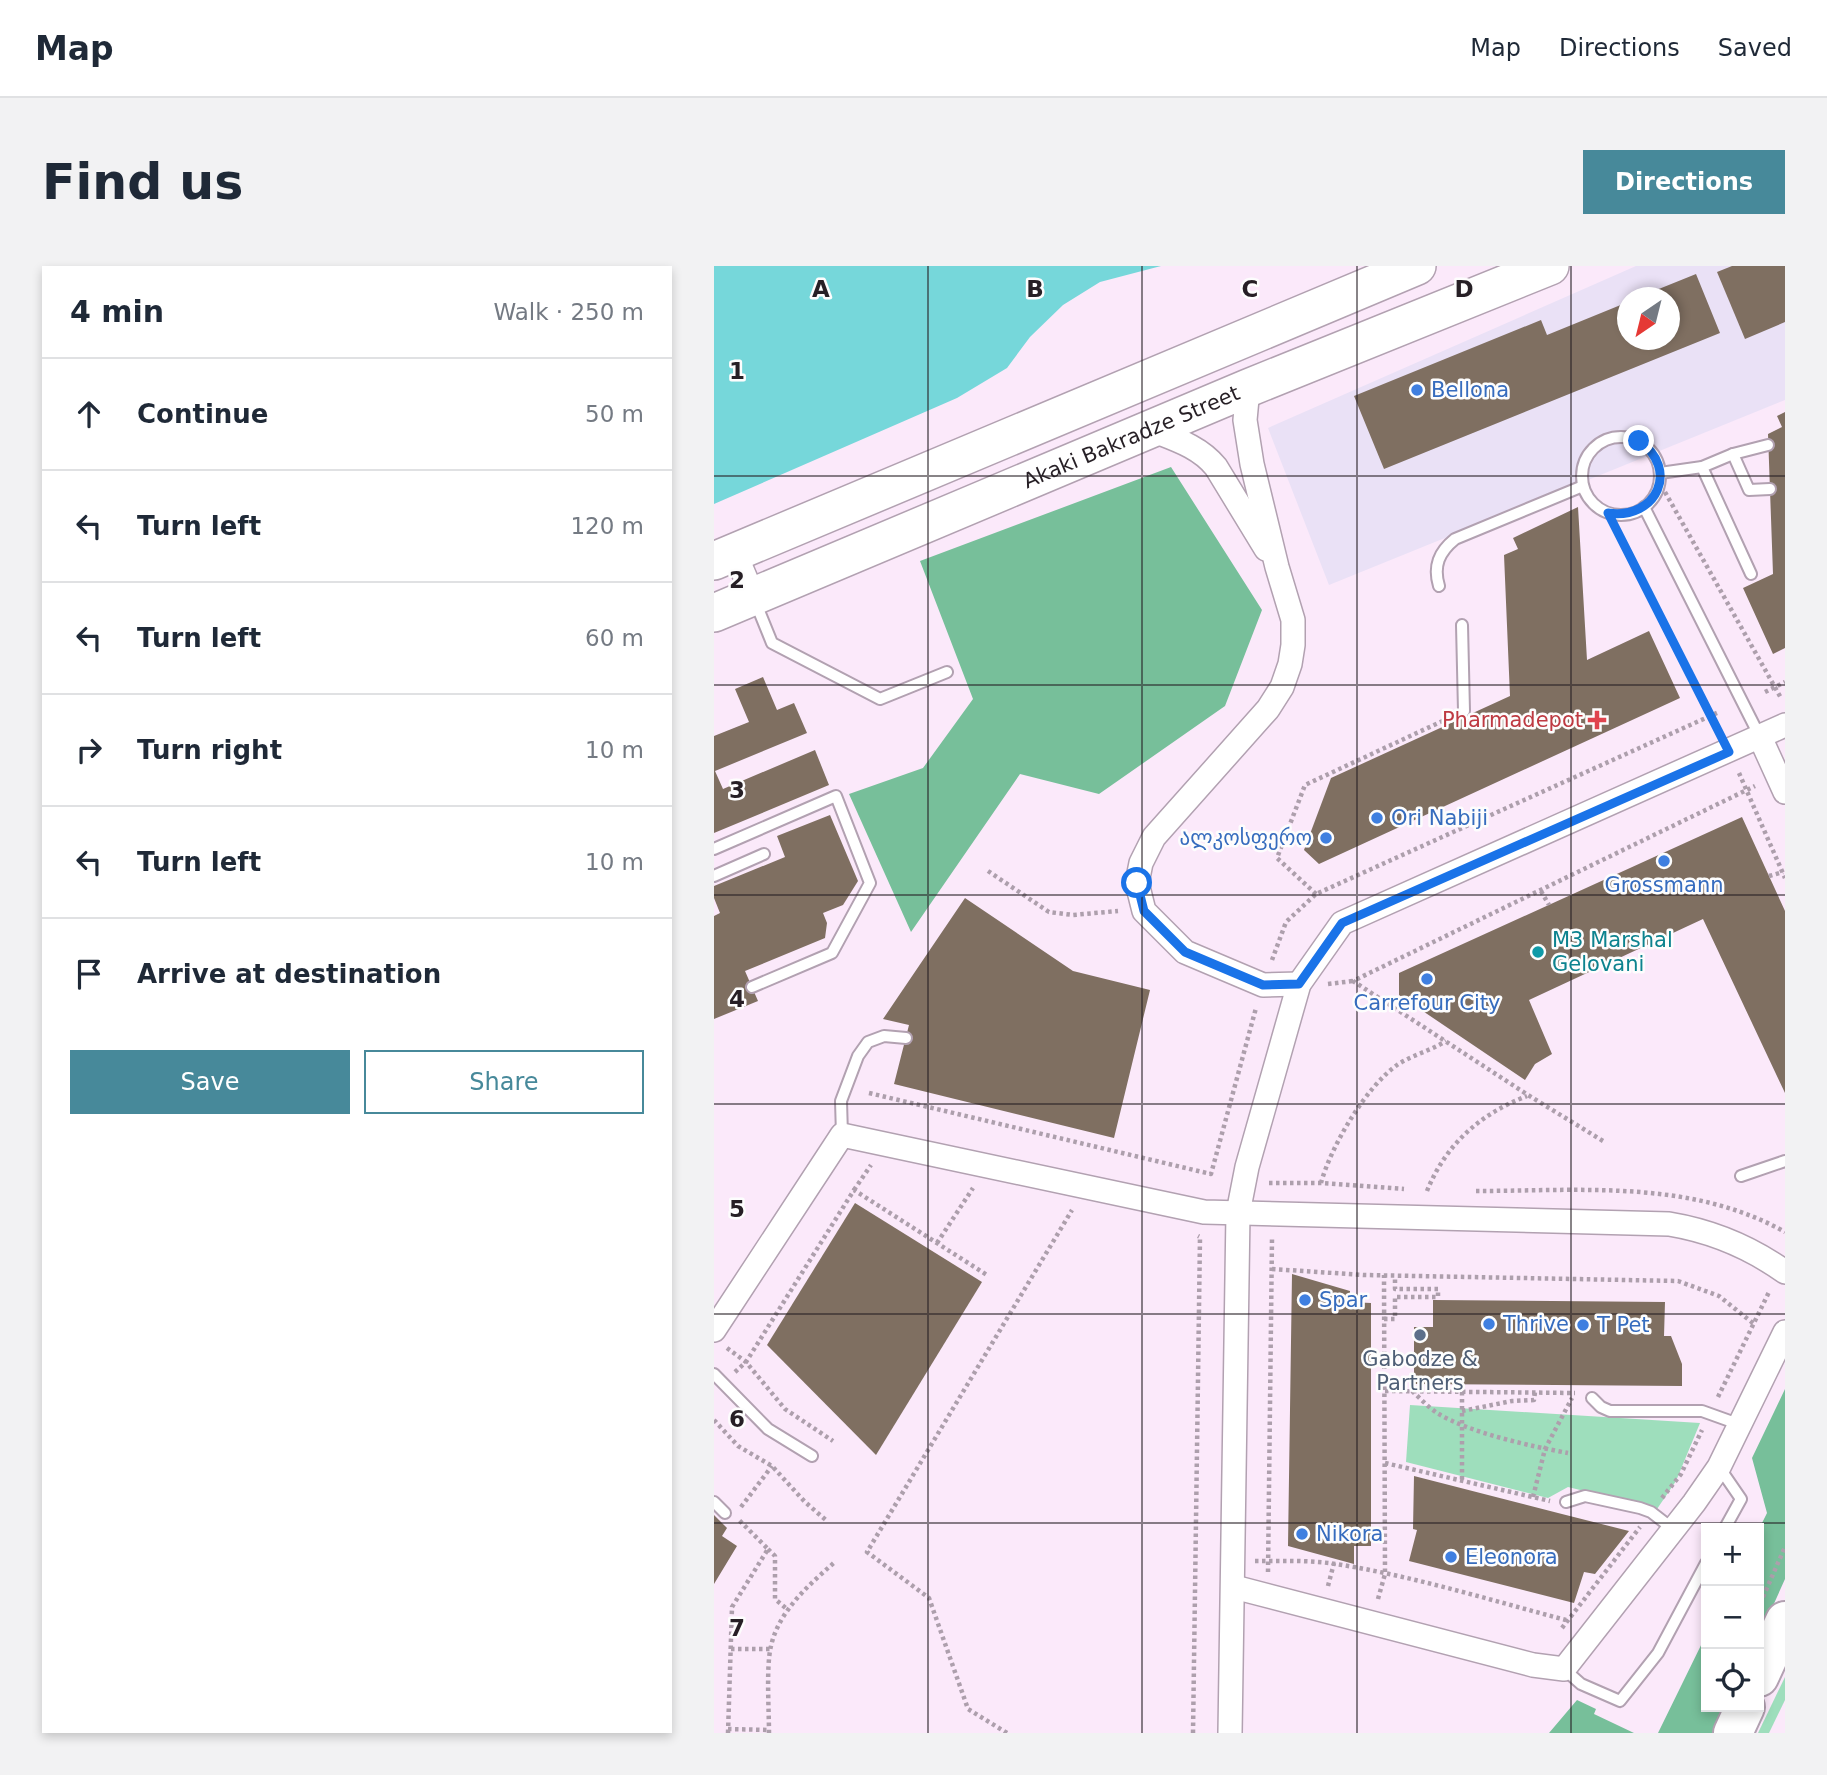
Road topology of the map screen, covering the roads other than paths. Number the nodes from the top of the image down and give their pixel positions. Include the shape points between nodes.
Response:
1 (1417, 266) edge
2 (1550, 266) edge
3 (1248, 388) junction
4 (1149, 429) junction
5 (1768, 445) dead end
6 (1732, 454) junction
7 (1702, 467) junction
8 (1660, 478) junction
9 (1583, 485) junction
10 (1770, 489) dead end
11 (1644, 507) junction
12 (725, 557) edge
13 (1277, 567) junction
14 (1751, 574) dead end
15 (1439, 586) dead end
16 (754, 598) junction
17 (714, 613) edge
18 (1462, 625) dead end
19 (947, 671) dead end
20 (1464, 711) road end
21 (1785, 725) edge
22 (1760, 737) junction
23 (1785, 792) edge
24 (714, 849) edge
25 (764, 854) dead end
26 (714, 876) edge
27 (1299, 984) junction
28 (752, 987) dead end
29 (906, 1038) dead end
30 (842, 1135) junction
31 (1785, 1161) edge
32 (1741, 1176) dead end
33 (1238, 1213) junction
34 (1779, 1278) edge
35 (1785, 1332) edge
36 (719, 1338) edge
37 (714, 1374) edge
38 (1590, 1396) road end
39 (1741, 1425) junction
40 (812, 1456) dead end
41 (1720, 1467) junction
42 (714, 1502) edge
43 (1563, 1503) road end
44 (725, 1513) dead end
45 (1728, 1523) edge
46 (1674, 1529) junction
47 (1701, 1572) edge
48 (1234, 1587) junction
49 (1785, 1621) edge
50 (1554, 1667) junction
51 (1764, 1667) edge
52 (1743, 1712) edge
53 (1230, 1733) edge
54 (1733, 1733) edge

1 - 12 main road
2 - 3 main road, Akaki Bakradze Street
3 - 4 main road, Akaki Bakradze Street
3 - 13 street via 1245,421
4 - 13 street via 1207,456
4 - 16 main road, Akaki Bakradze Street
5 - 6 lane
6 - 7 lane
6 - 10 lane via 1749,490
7 - 8 lane
7 - 14 lane
8 - 9 lane via 1654,454 1639,441 1620,437 1601,442 1587,456
8 - 11 lane via 1657,492
9 - 11 lane via 1588,497 1608,513 1633,513
9 - 15 lane via 1455,539 1438,560
11 - 22 lane
12 - 16 street
13 - 27 street via 1293,620 1290,664 1282,687 1252,728 1154,837 1140,863 1137,883 1144,911 1185,952 1263,985
16 - 17 main road, Akaki Bakradze Street
16 - 19 lane via 772,643 880,699
18 - 20 lane
21 - 22 street
22 - 23 street
22 - 27 street via 1342,923
24 - 28 lane via 835,796 870,883 832,953
25 - 26 lane
27 - 33 street
29 - 30 lane via 884,1036 868,1042 858,1056 841,1101
30 - 33 street via 1204,1212
30 - 36 street
31 - 32 lane
33 - 34 street via 1669,1224 1722,1237
33 - 48 street
35 - 39 street
37 - 40 lane via 768,1429
38 - 39 lane via 1610,1410 1711,1413
39 - 41 street
41 - 45 lane via 1741,1499
41 - 46 street
42 - 44 lane
43 - 46 lane via 1585,1496 1651,1512
46 - 50 street
47 - 50 lane via 1658,1653 1620,1701
48 - 50 street
48 - 53 street
49 - 51 highway
52 - 54 highway

